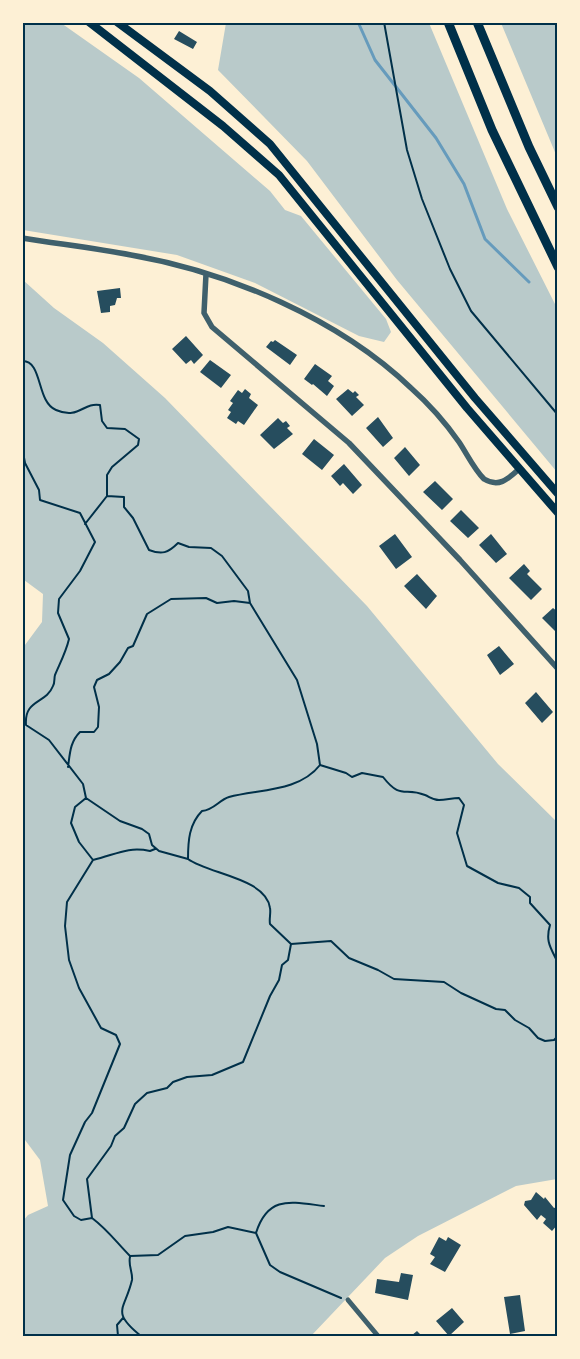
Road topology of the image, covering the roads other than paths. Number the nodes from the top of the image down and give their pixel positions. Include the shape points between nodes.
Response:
1 (89, 22) edge
2 (117, 22) edge
3 (448, 22) edge
4 (477, 22) edge
5 (558, 207) edge
6 (22, 238) edge
7 (558, 267) edge
8 (206, 274) junction
9 (519, 469) junction
10 (558, 494) edge
11 (558, 513) edge
12 (558, 669) edge
13 (348, 1300) road end
14 (378, 1336) edge

1 - 9 highway via 266,162 310,211 438,373
2 - 10 highway via 210,91 270,144 481,406
3 - 7 highway via 492,130
4 - 5 highway via 529,147
6 - 8 street via 132,255
8 - 9 street via 261,295 352,340 426,402 487,481 503,482
8 - 12 street via 204,312 212,327 349,443
9 - 11 highway
13 - 14 street

